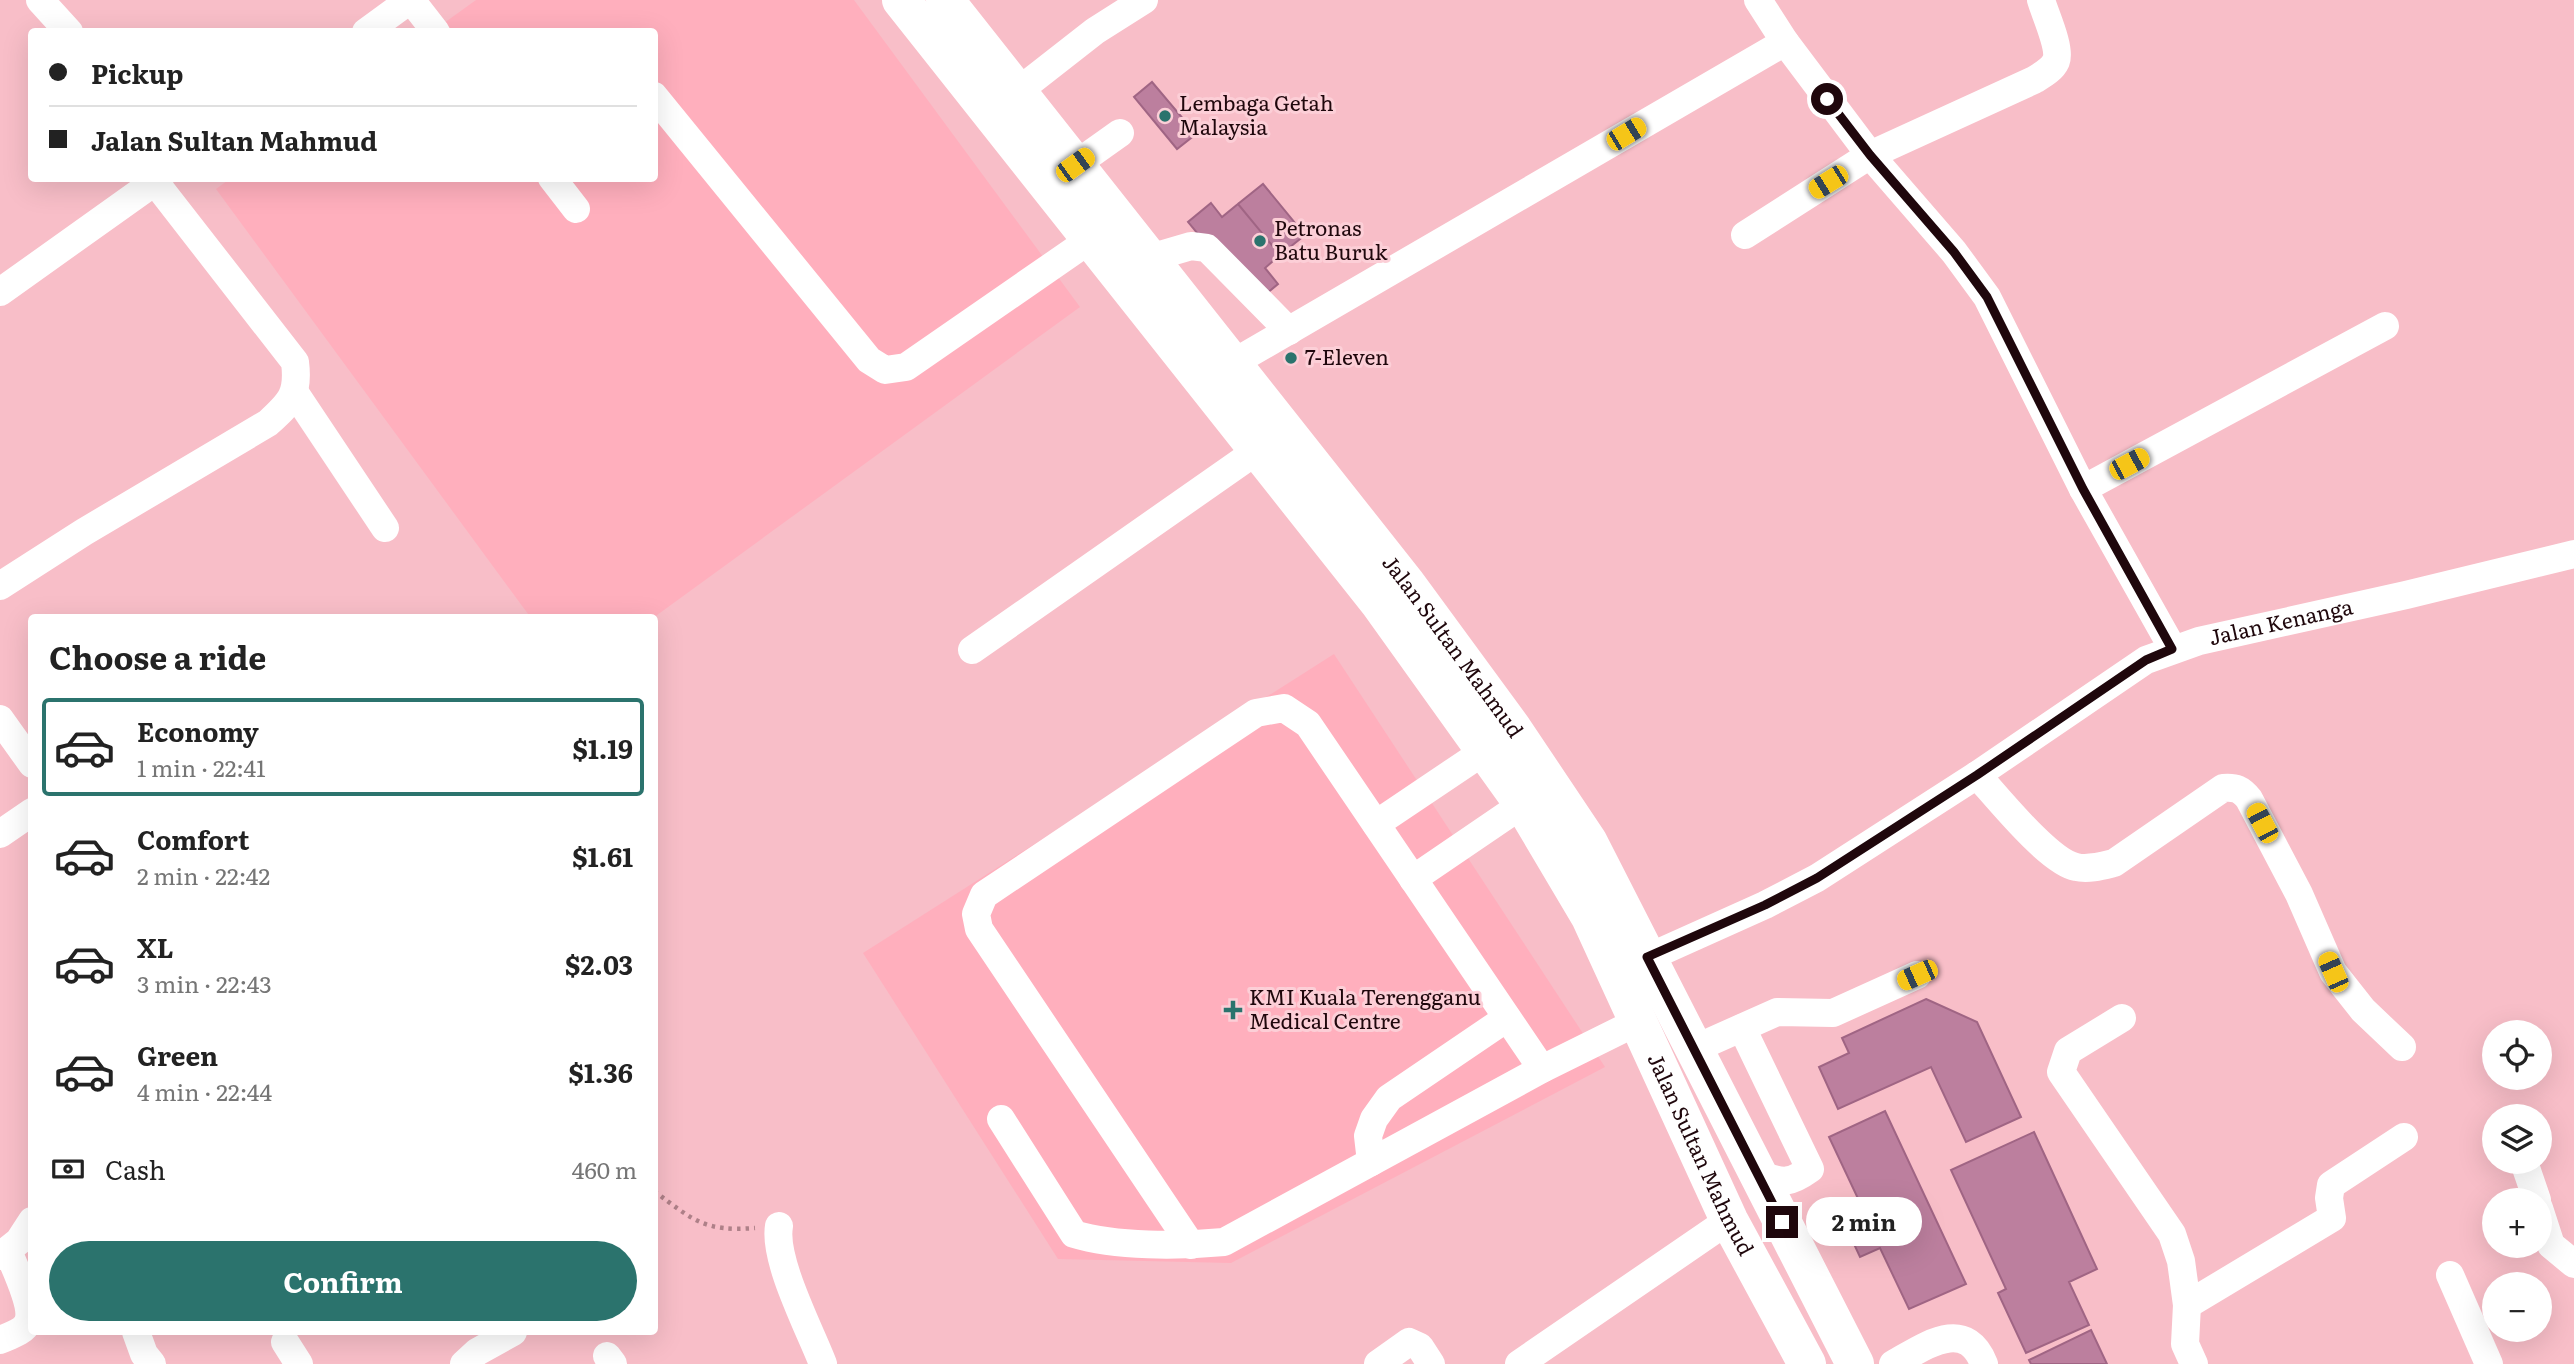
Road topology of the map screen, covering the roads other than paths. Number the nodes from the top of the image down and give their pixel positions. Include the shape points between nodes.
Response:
1 (40, 0) edge
2 (411, 0) edge
3 (901, 0) edge
4 (945, 0) edge
5 (1144, 0) edge
6 (1758, 0) edge
7 (2041, 0) edge
8 (65, 28) edge
9 (372, 28) edge
10 (433, 28) edge
11 (1785, 42) junction
12 (1017, 92) junction
13 (658, 101) edge
14 (1120, 133) dead end
15 (1870, 155) junction
16 (1075, 165) junction
17 (155, 182) edge
18 (160, 182) edge
19 (555, 182) edge
20 (576, 209) dead end
21 (1745, 234) dead end
22 (1090, 239) junction
23 (1150, 258) junction
24 (0, 292) edge
25 (2385, 326) dead end
26 (1289, 331) junction
27 (1233, 363) junction
28 (295, 393) junction
29 (1258, 450) junction
30 (2083, 489) junction
31 (385, 528) dead end
32 (2574, 554) edge
33 (0, 586) edge
34 (2172, 649) junction
35 (972, 650) dead end
36 (0, 719) edge
37 (1486, 750) junction
38 (28, 758) edge
39 (1977, 775) junction
40 (1523, 804) junction
41 (28, 815) edge
42 (1376, 824) junction
43 (0, 834) edge
44 (1413, 879) junction
45 (1647, 957) junction
46 (1917, 975) dead end
47 (1507, 1018) junction
48 (2122, 1018) dead end
49 (1639, 1021) junction
50 (1742, 1028) junction
51 (2402, 1047) dead end
52 (1694, 1049) junction
53 (1542, 1069) junction
54 (1001, 1119) dead end
55 (2404, 1137) dead end
56 (1371, 1162) junction
57 (1758, 1175) junction
58 (1729, 1220) junction
59 (779, 1226) road end
60 (28, 1227) edge
61 (1191, 1245) junction
62 (2552, 1245) edge
63 (4, 1253) edge
64 (2574, 1264) edge
65 (2450, 1275) dead end
66 (28, 1305) edge
67 (2187, 1305) junction
68 (28, 1322) edge
69 (137, 1335) edge
70 (507, 1335) edge
71 (0, 1340) edge
72 (472, 1353) edge
73 (1901, 1362) edge
74 (152, 1364) edge
75 (823, 1364) edge
76 (1378, 1364) edge
77 (1431, 1364) edge
78 (1519, 1364) edge
79 (1807, 1364) edge
80 (1855, 1364) edge
81 (1984, 1364) edge
82 (2194, 1364) edge
83 (2488, 1364) edge

1 - 8 street
2 - 9 street
2 - 10 street
3 - 22 highway, Jalan Sultan Mahmud
4 - 12 highway, Jalan Sultan Mahmud
5 - 12 street via 1095,30
6 - 11 street
7 - 15 street via 2057,49 2050,70
11 - 15 street
11 - 26 street
12 - 16 highway, Jalan Sultan Mahmud
13 - 22 street via 869,360 885,370 906,367
14 - 16 street
15 - 21 street
15 - 30 street via 1987,297
16 - 23 highway, Jalan Sultan Mahmud
17 - 24 street
18 - 28 street via 295,362
19 - 20 street
22 - 29 highway, Jalan Sultan Mahmud
23 - 26 street via 1191,246 1207,248
23 - 27 highway, Jalan Sultan Mahmud
25 - 30 street
26 - 27 street
27 - 45 highway, Jalan Sultan Mahmud via 1406,583 1513,729 1588,841
28 - 31 street
28 - 33 street via 268,423
29 - 35 street
29 - 37 highway, Jalan Sultan Mahmud via 1379,603
30 - 34 street
32 - 34 street, Jalan Kenanga
34 - 39 street, Jalan Kenanga via 2146,660
36 - 38 street
37 - 40 highway, Jalan Sultan Mahmud
37 - 42 street
39 - 45 street, Jalan Kenanga via 1817,878
39 - 51 street via 2054,856 2075,867 2114,863 2223,788 2242,791 2299,894 2333,972 2363,1010
40 - 44 street
40 - 49 highway, Jalan Sultan Mahmud via 1590,916
41 - 43 street
42 - 44 street
42 - 61 street via 1307,724 1284,708 1256,713 984,895 976,914 979,929
44 - 47 street
45 - 52 highway, Jalan Sultan Mahmud
46 - 50 street via 1833,1013 1777,1012
47 - 53 street
47 - 56 street via 1389,1098 1368,1136
48 - 67 street via 2068,1051 2062,1072 2172,1234
49 - 53 street
49 - 58 highway, Jalan Sultan Mahmud
50 - 52 street
50 - 57 street via 1810,1169 1793,1181
52 - 57 highway, Jalan Sultan Mahmud
53 - 56 street
54 - 61 street via 1074,1234 1093,1240
55 - 67 street via 2331,1185 2332,1218
56 - 61 street via 1224,1242
57 - 80 highway, Jalan Sultan Mahmud
58 - 78 street
58 - 79 highway, Jalan Sultan Mahmud
59 - 75 street via 777,1239 784,1265
60 - 63 street
62 - 64 street
63 - 66 street
65 - 83 street
67 - 82 street via 2185,1343
68 - 71 street
69 - 74 street
70 - 72 street
73 - 81 street via 1933,1341 1951,1337 1970,1344
76 - 77 street via 1409,1342 1420,1347

